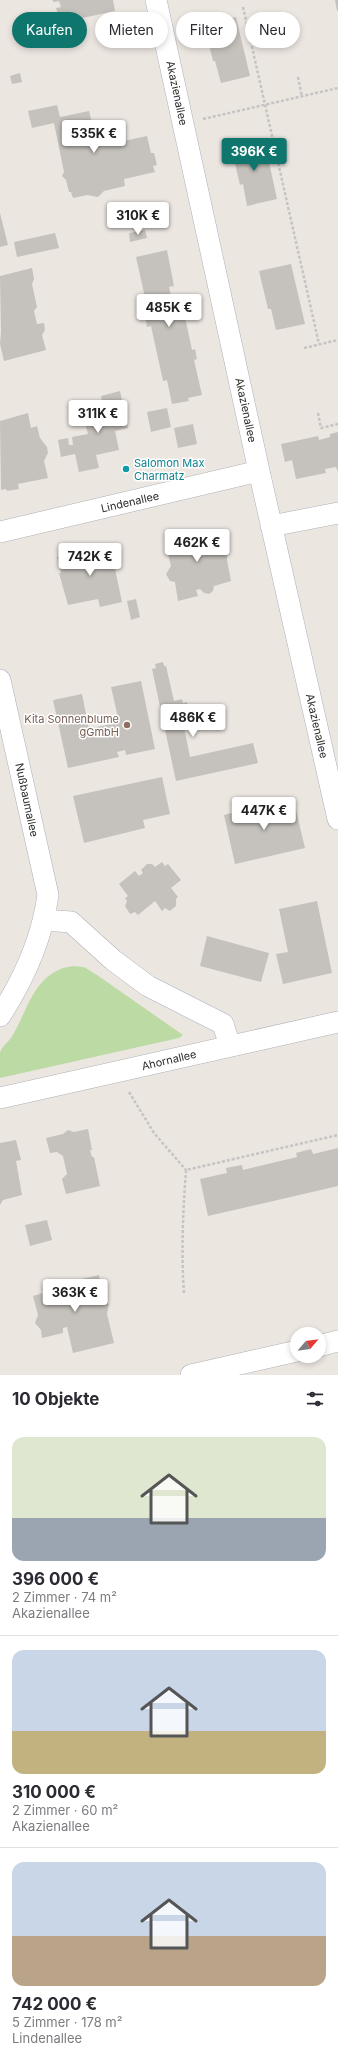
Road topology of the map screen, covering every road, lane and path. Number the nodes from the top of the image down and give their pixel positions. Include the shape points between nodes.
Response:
1 (156, 0) edge
2 (243, 7) dead end
3 (298, 77) dead end
4 (338, 88) edge
5 (302, 97) junction
6 (265, 105) junction
7 (201, 120) dead end
8 (338, 340) edge
9 (319, 344) junction
10 (304, 348) dead end
11 (318, 413) dead end
12 (338, 424) edge
13 (259, 471) junction
14 (338, 513) edge
15 (271, 526) junction
16 (0, 532) edge
17 (0, 680) edge
18 (338, 819) edge
19 (44, 920) junction
20 (0, 1016) edge
21 (338, 1022) edge
22 (230, 1046) junction
23 (128, 1090) dead end
24 (0, 1098) edge
25 (338, 1135) edge
26 (186, 1170) junction
27 (184, 1293) dead end
28 (338, 1341) edge
29 (326, 1344) edge
30 (290, 1353) edge
31 (191, 1375) edge

1 - 13 street, Akazienallee
2 - 6 path
3 - 5 path
4 - 5 path
5 - 6 path
6 - 7 path
6 - 9 path
8 - 9 path
9 - 10 path
11 - 12 path via 321,428
13 - 15 street, Akazienallee
13 - 16 street, Lindenallee
14 - 15 street
15 - 18 street, Akazienallee
17 - 19 street, Nußbaumallee via 48,895
19 - 20 street, Nußbaumallee via 30,961
19 - 22 street via 71,922 113,960 148,986 223,1024
21 - 22 street, Ahornallee
22 - 24 street, Ahornallee
23 - 26 path via 154,1133
25 - 26 path
26 - 27 path via 181,1257
28 - 29 street
30 - 31 street

